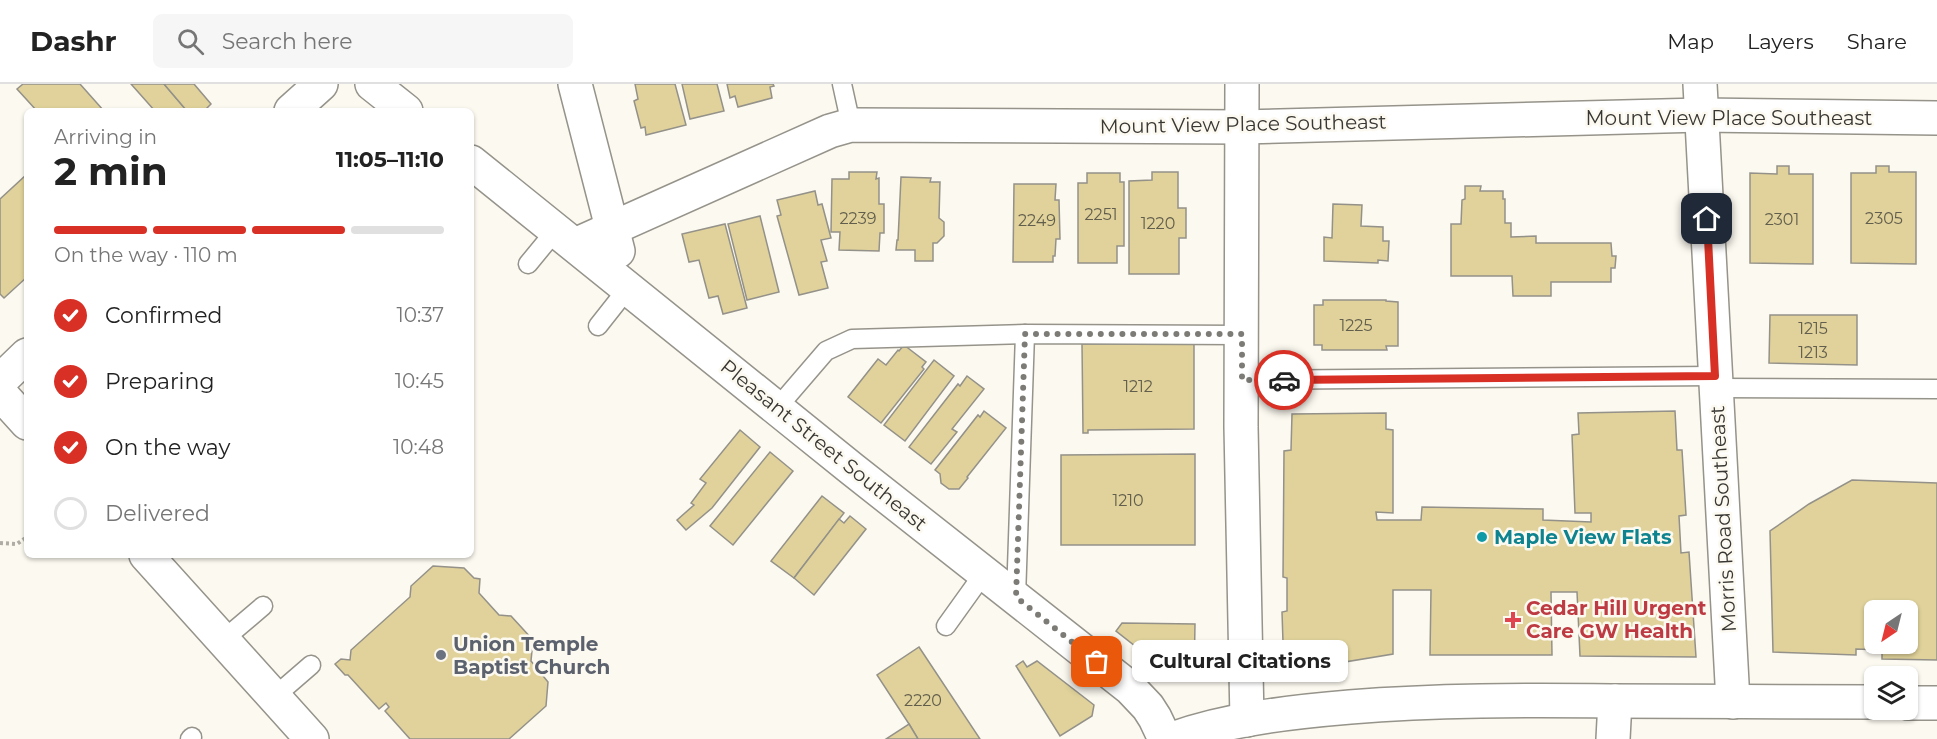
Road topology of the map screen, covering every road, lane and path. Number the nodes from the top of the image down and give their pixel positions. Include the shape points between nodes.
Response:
1 (321, 84) edge
2 (372, 84) edge
3 (574, 84) edge
4 (842, 84) edge
5 (1242, 84) edge
6 (1701, 100) edge
7 (294, 108) edge
8 (402, 108) edge
9 (1937, 118) edge
10 (851, 125) junction
11 (1242, 127) junction
12 (474, 164) edge
13 (613, 230) junction
14 (565, 238) junction
15 (528, 264) dead end
16 (628, 288) junction
17 (598, 326) dead end
18 (1025, 334) junction
19 (1242, 334) junction
20 (24, 358) edge
21 (1242, 380) junction
22 (0, 381) edge
23 (1715, 382) junction
24 (1937, 389) edge
25 (0, 393) edge
26 (777, 408) junction
27 (24, 420) edge
28 (24, 539) edge
29 (0, 543) edge
30 (149, 558) edge
31 (984, 573) junction
32 (1016, 597) junction
33 (263, 606) dead end
34 (946, 626) dead end
35 (223, 640) junction
36 (311, 664) dead end
37 (274, 698) junction
38 (1615, 701) junction
39 (1733, 702) junction
40 (1864, 702) edge
41 (1918, 703) edge
42 (1937, 703) edge
43 (1246, 720) junction
44 (312, 739) edge
45 (1165, 739) edge
46 (1172, 739) edge
47 (1614, 739) edge

1 - 7 street
2 - 8 street
3 - 13 street
4 - 10 lane
5 - 11 street
6 - 9 street, Mount View Place Southeast
6 - 11 street, Mount View Place Southeast
6 - 23 street, Morris Road Southeast
10 - 11 street, Mount View Place Southeast
10 - 13 street, Mount View Place Southeast
11 - 19 street
12 - 14 street, Pleasant Street Southeast
13 - 14 street, Mount View Place Southeast
13 - 16 street
14 - 15 lane
14 - 16 street, Pleasant Street Southeast
16 - 17 lane
16 - 26 street, Pleasant Street Southeast
18 - 19 lane
18 - 26 lane via 852,339 826,351
18 - 32 lane
19 - 21 street
20 - 22 street
21 - 23 lane
21 - 43 street
23 - 24 lane
23 - 39 street, Morris Road Southeast
25 - 27 street
26 - 31 street, Pleasant Street Southeast
28 - 29 path via 17,544
30 - 35 street
31 - 32 street, Pleasant Street Southeast
31 - 34 lane
32 - 45 street, Pleasant Street Southeast via 1130,688 1148,707
33 - 35 lane
35 - 37 street
36 - 37 lane
37 - 44 street
38 - 39 street
38 - 43 street via 1403,703
38 - 47 street
39 - 40 street
41 - 42 street
43 - 46 street

